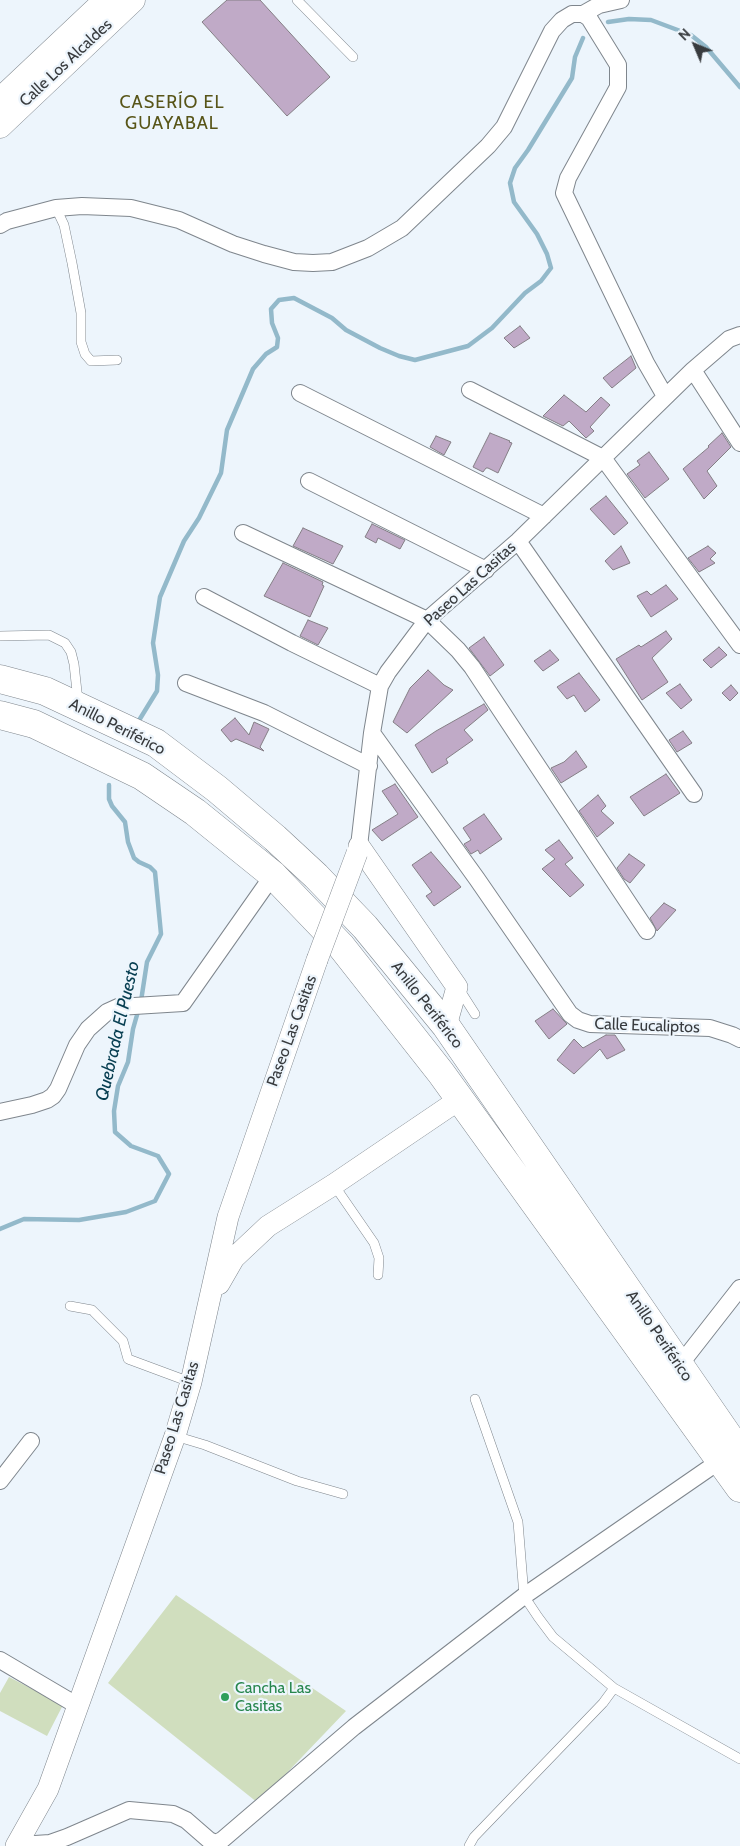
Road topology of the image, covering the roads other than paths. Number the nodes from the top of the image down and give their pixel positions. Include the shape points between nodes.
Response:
1 (106, 0) edge
2 (133, 0) edge
3 (297, 0) edge
4 (621, 0) edge
5 (583, 14) junction
6 (353, 57) dead end
7 (0, 100) edge
8 (0, 126) edge
9 (56, 208) junction
10 (0, 225) edge
11 (740, 335) edge
12 (117, 360) dead end
13 (693, 370) junction
14 (470, 390) dead end
15 (300, 393) dead end
16 (665, 396) junction
17 (740, 443) edge
18 (603, 458) junction
19 (309, 481) dead end
20 (544, 516) junction
21 (243, 533) dead end
22 (518, 540) junction
23 (486, 570) junction
24 (204, 597) dead end
25 (427, 620) junction
26 (0, 636) edge
27 (740, 645) edge
28 (0, 679) edge
29 (186, 683) dead end
30 (380, 686) junction
31 (78, 706) junction
32 (0, 714) edge
33 (372, 733) junction
34 (369, 766) junction
35 (694, 794) dead end
36 (358, 849) junction
37 (273, 875) junction
38 (647, 931) dead end
39 (457, 987) junction
40 (474, 1014) dead end
41 (446, 1026) junction
42 (740, 1039) edge
43 (460, 1100) junction
44 (0, 1112) edge
45 (334, 1185) junction
46 (228, 1217) junction
47 (268, 1226) junction
48 (378, 1275) dead end
49 (740, 1288) edge
50 (207, 1304) junction
51 (70, 1306) dead end
52 (679, 1366) junction
53 (191, 1382) junction
54 (475, 1399) dead end
55 (175, 1436) junction
56 (31, 1441) dead end
57 (731, 1457) edge
58 (0, 1480) edge
59 (740, 1488) edge
60 (343, 1494) dead end
61 (524, 1596) junction
62 (0, 1661) edge
63 (614, 1688) junction
64 (78, 1706) junction
65 (740, 1759) edge
66 (17, 1844) edge
67 (469, 1846) edge

1 - 7 main road, Calle Los Alcaldes
2 - 8 main road, Calle Los Alcaldes
3 - 6 lane
4 - 5 street via 600,5
5 - 9 street via 572,14 552,31 504,127 488,146 402,228 368,248 332,262 294,262 264,254 179,220 131,208
5 - 16 street via 589,18 618,65 618,87 568,178 564,194
9 - 10 street
9 - 12 lane via 64,225 72,263 85,354 91,361
11 - 13 street, Paseo Las Casitas via 729,339
13 - 16 street, Paseo Las Casitas
13 - 17 street
14 - 18 street
15 - 20 street
16 - 18 street, Paseo Las Casitas
18 - 20 street, Paseo Las Casitas
18 - 27 street
19 - 23 street
20 - 22 street, Paseo Las Casitas
21 - 25 street
22 - 23 street, Paseo Las Casitas
22 - 35 street
23 - 25 street, Paseo Las Casitas
24 - 30 street
25 - 30 street, Paseo Las Casitas
25 - 38 street via 472,667
26 - 31 lane via 49,635 66,644 74,664
28 - 31 highway, Anillo Periférico via 45,691
29 - 34 street via 264,713
30 - 33 street, Paseo Las Casitas
31 - 41 highway, Anillo Periférico via 156,743 274,838 316,876 365,928
32 - 37 highway, Anillo Periférico via 34,724 142,776 194,812
33 - 34 street, Paseo Las Casitas
33 - 42 street, Calle Eucaliptos via 570,1014 590,1024 710,1028
34 - 36 street, Paseo Las Casitas
36 - 39 street
36 - 46 street, Paseo Las Casitas, bridge
37 - 43 highway, Anillo Periférico via 341,946
37 - 44 street via 183,1003 118,1007 107,1012 88,1029 78,1044 53,1096 32,1105
39 - 40 lane
39 - 41 street
41 - 52 highway, Anillo Periférico
43 - 45 street
43 - 57 highway, Anillo Periférico
45 - 47 street
45 - 48 lane via 374,1243 379,1258
46 - 47 street via 243,1227
46 - 50 street, Paseo Las Casitas
47 - 50 street via 234,1258
49 - 52 street
50 - 53 street, Paseo Las Casitas
51 - 53 lane via 92,1310 123,1341 128,1359
52 - 57 highway, Anillo Periférico
53 - 55 street, Paseo Las Casitas
54 - 61 lane via 518,1522
55 - 60 lane via 296,1481
55 - 64 street, Paseo Las Casitas
56 - 58 street
57 - 59 highway, Anillo Periférico
57 - 61 street
61 - 63 lane via 553,1637
61 - 66 street via 354,1727 216,1843 173,1814 129,1810 50,1843
62 - 64 street
63 - 65 lane
63 - 67 lane
64 - 66 street, Paseo Las Casitas via 48,1789

